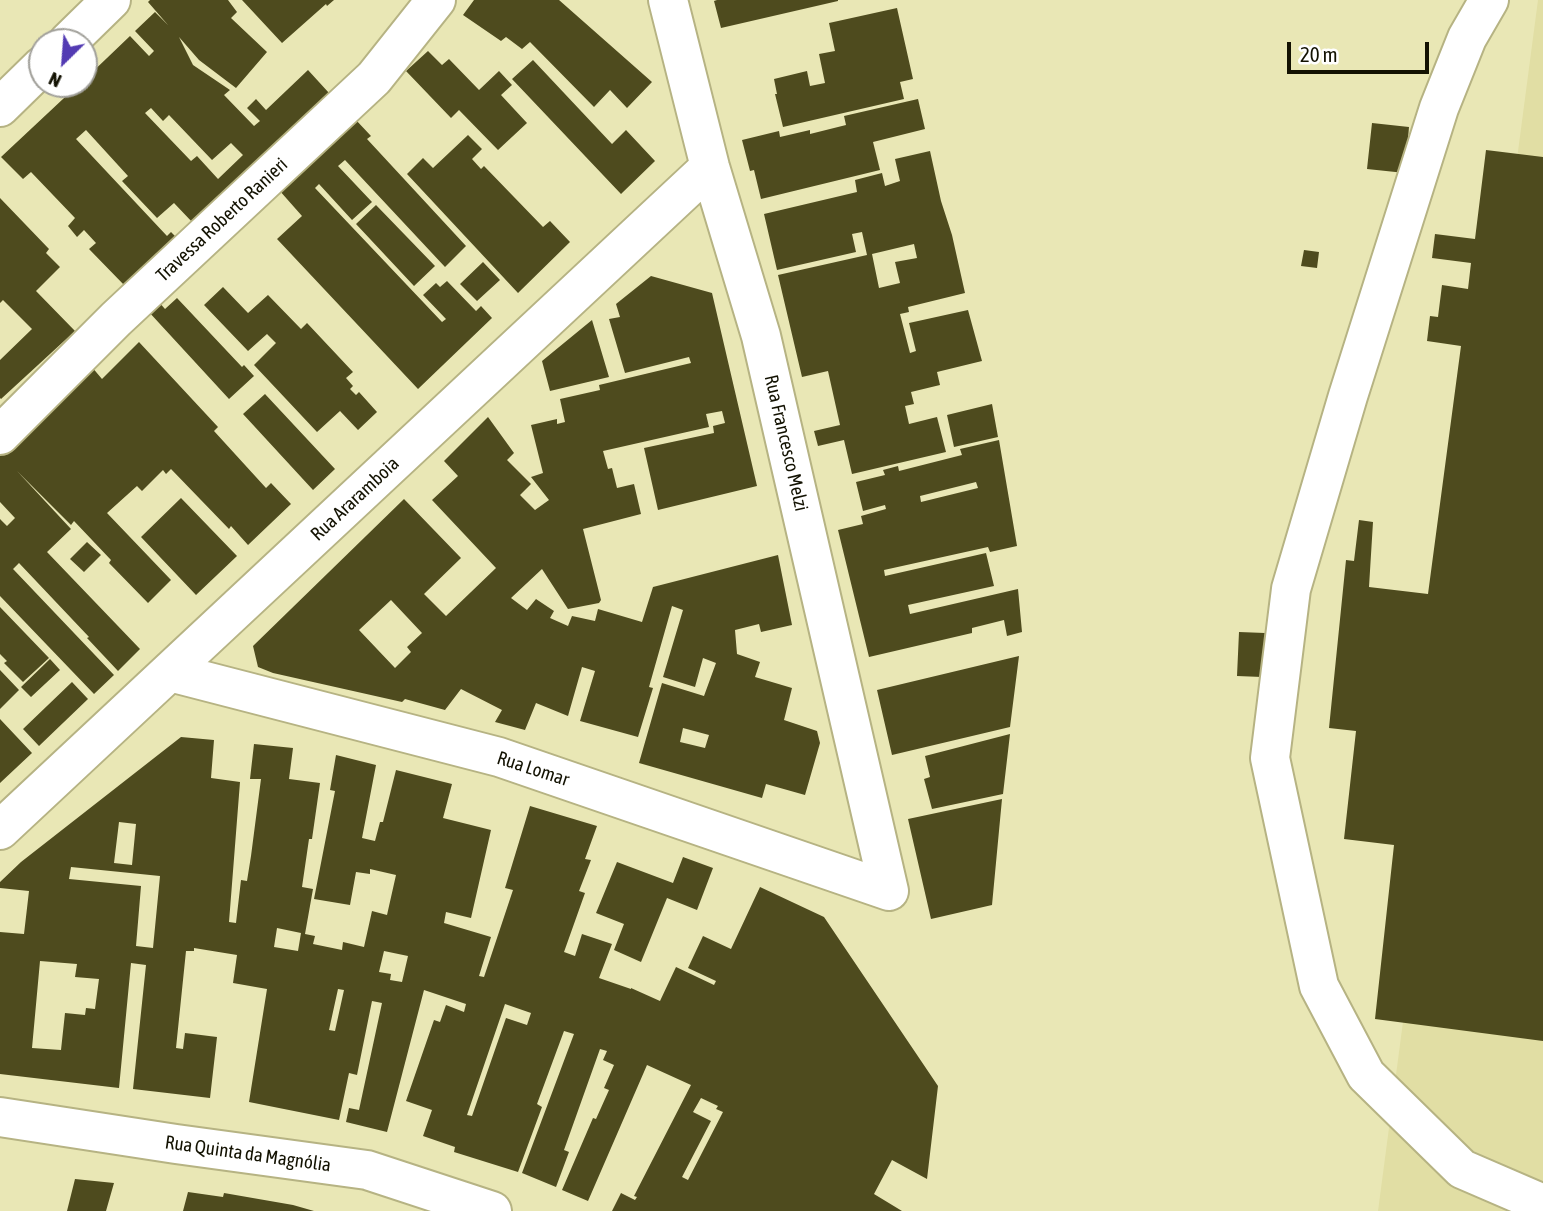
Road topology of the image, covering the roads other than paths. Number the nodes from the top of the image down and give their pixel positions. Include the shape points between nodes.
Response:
1 (111, 0) edge
2 (436, 0) edge
3 (668, 0) edge
4 (1489, 0) edge
5 (82, 28) edge
6 (28, 80) edge
7 (0, 107) edge
8 (710, 167) junction
9 (0, 435) edge
10 (170, 672) junction
11 (0, 830) edge
12 (889, 891) joint
13 (0, 1117) edge
14 (1543, 1204) edge
15 (492, 1211) edge

1 - 5 street
2 - 9 street, Travessa Roberto Ranieri via 374,78 116,319
3 - 8 street, Rua Francesco Melzi
4 - 14 street via 1467,38 1439,108 1291,589 1270,758 1319,986 1366,1075 1462,1169
6 - 7 street
8 - 10 street, Rua Araramboia
8 - 12 street, Rua Francesco Melzi via 761,336
10 - 11 street, Rua Araramboia
10 - 12 street, Rua Lomar via 499,757
13 - 15 street, Rua Quinta da Magnólia via 367,1170

